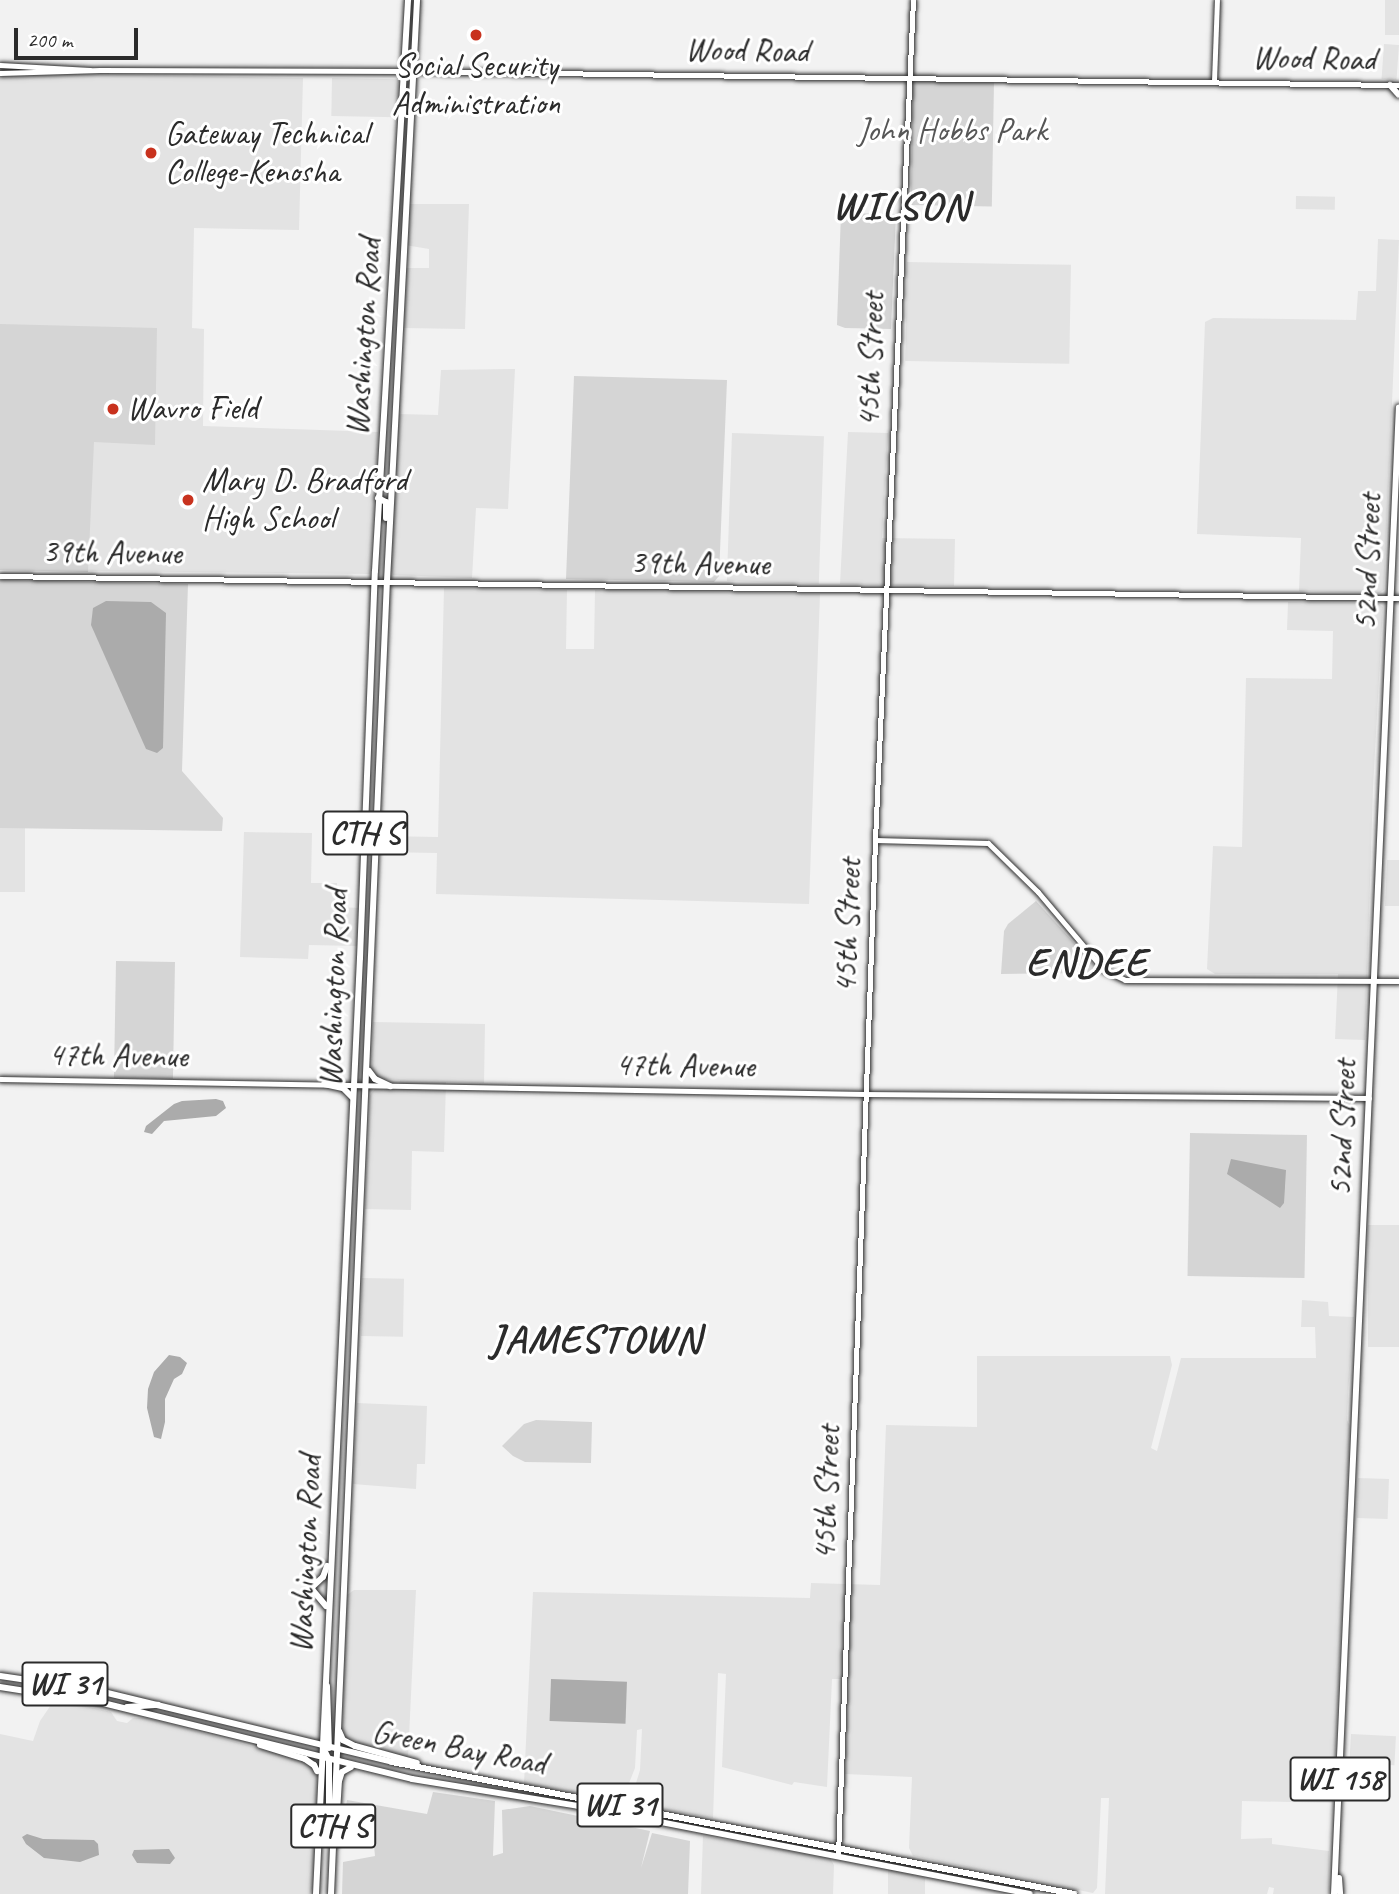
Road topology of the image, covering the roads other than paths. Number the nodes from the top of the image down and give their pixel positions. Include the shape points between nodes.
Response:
1 (408, 0) edge
2 (417, 0) edge
3 (913, 0) edge
4 (1217, 0) edge
5 (0, 65) edge
6 (93, 70) junction
7 (408, 72) junction
8 (0, 73) edge
9 (909, 78) junction
10 (1214, 81) junction
11 (1390, 85) junction
12 (1399, 85) edge
13 (1399, 95) edge
14 (396, 229) junction
15 (404, 229) junction
16 (1399, 407) edge
17 (378, 498) junction
18 (389, 534) junction
19 (0, 576) edge
20 (374, 581) junction
21 (387, 581) junction
22 (887, 591) junction
23 (1390, 597) junction
24 (1399, 598) edge
25 (875, 841) junction
26 (1374, 981) junction
27 (1399, 981) edge
28 (368, 1068) junction
29 (0, 1079) edge
30 (324, 1084) junction
31 (354, 1084) junction
32 (367, 1085) junction
33 (390, 1086) junction
34 (866, 1094) junction
35 (1369, 1098) junction
36 (353, 1102) junction
37 (340, 1336) junction
38 (355, 1337) junction
39 (331, 1544) junction
40 (327, 1609) junction
41 (325, 1673) junction
42 (340, 1673) junction
43 (0, 1676) edge
44 (0, 1687) edge
45 (324, 1690) junction
46 (129, 1697) junction
47 (103, 1703) junction
48 (158, 1705) junction
49 (125, 1708) junction
50 (338, 1724) junction
51 (300, 1739) junction
52 (252, 1740) junction
53 (325, 1745) junction
54 (337, 1748) junction
55 (321, 1758) junction
56 (333, 1761) junction
57 (357, 1767) junction
58 (431, 1769) junction
59 (319, 1783) junction
60 (839, 1846) junction
61 (332, 1853) junction
62 (838, 1855) junction
63 (1336, 1892) edge
64 (316, 1894) edge
65 (331, 1894) edge
66 (1029, 1894) edge
67 (1074, 1894) edge

1 - 7 main road, Washington Road
2 - 7 main road, Washington Road
3 - 9 street, 45th Street
4 - 10 street
5 - 6 street, Wood Road
6 - 7 street, Wood Road
6 - 8 street, Wood Road
7 - 9 street, Wood Road
7 - 14 main road, Washington Road
7 - 15 main road, Washington Road
9 - 10 street, Wood Road
9 - 22 street, 45th Street
10 - 11 street, Wood Road
11 - 12 street, Wood Road
11 - 13 main road
14 - 15 main road
14 - 17 main road, Washington Road
15 - 18 main road, Washington Road
16 - 23 main road, 52nd Street / WI 158
17 - 18 main road via 386,502
17 - 20 main road, Washington Road
18 - 21 main road, Washington Road
19 - 20 street, 39th Avenue
20 - 21 street, 39th Avenue
20 - 31 main road, Washington Road / CTH S
21 - 22 street, 39th Avenue
21 - 28 main road, Washington Road / CTH S
22 - 23 street, 39th Avenue
22 - 25 street, 45th Street
23 - 24 street, 39th Avenue
23 - 26 main road, 52nd Street / WI 158
25 - 26 street via 988,843 1038,892 1104,970 1125,979
25 - 34 street, 45th Street
26 - 27 street
26 - 35 main road, 52nd Street / WI 158
28 - 32 main road, Washington Road / CTH S
28 - 33 main road via 372,1076
29 - 30 street, 47th Avenue
30 - 31 street, 47th Avenue
30 - 36 main road via 348,1090
31 - 32 street, 47th Avenue
31 - 36 main road, Washington Road / CTH S
32 - 33 street, 47th Avenue
32 - 38 main road, Washington Road / CTH S
33 - 34 street, 47th Avenue
34 - 35 street, 47th Avenue
34 - 60 street, 45th Street
35 - 63 main road, 52nd Street / WI 158
36 - 37 main road, Washington Road / CTH S
37 - 38 main road
37 - 39 main road, Washington Road / CTH S
38 - 42 main road, Washington Road / CTH S
39 - 40 main road, Washington Road / CTH S
39 - 40 main road via 326,1572 311,1588
40 - 41 main road, Washington Road / CTH S
41 - 42 main road via 331,1669
41 - 45 main road, Washington Road / CTH S
41 - 53 main road via 329,1700
42 - 50 main road, Washington Road / CTH S
43 - 46 main road, Green Bay Road / WI 31
44 - 47 main road, Green Bay Road / WI 31
45 - 51 main road via 318,1731
45 - 53 main road, Washington Road / CTH S
46 - 47 main road via 124,1702
46 - 48 main road, Green Bay Road / WI 31
47 - 49 main road, Green Bay Road / WI 31
48 - 49 main road
48 - 51 main road, Green Bay Road / WI 31
49 - 52 main road, Green Bay Road / WI 31
50 - 54 main road, Washington Road / CTH S
50 - 58 main road via 341,1738 355,1746
51 - 53 main road, Green Bay Road / WI 31
52 - 55 main road, Green Bay Road / WI 31
52 - 59 main road via 309,1761 316,1767
53 - 54 main road, Green Bay Road / WI 31
53 - 55 main road, Washington Road / CTH S
53 - 56 main road
54 - 56 main road, Washington Road / CTH S
54 - 58 main road, Green Bay Road / WI 31
55 - 56 main road, Green Bay Road / WI 31
55 - 59 main road, Washington Road / CTH S
56 - 57 main road, Green Bay Road / WI 31
56 - 61 main road, Washington Road
57 - 61 main road via 347,1768 340,1776 337,1839
57 - 62 main road, Green Bay Road / WI 31
58 - 60 main road, Green Bay Road / WI 31
59 - 64 main road, Washington Road / CTH S
60 - 62 street, 45th Street
60 - 67 main road, Green Bay Road / WI 31
61 - 65 main road, CTH S
62 - 66 main road, Green Bay Road / WI 31

